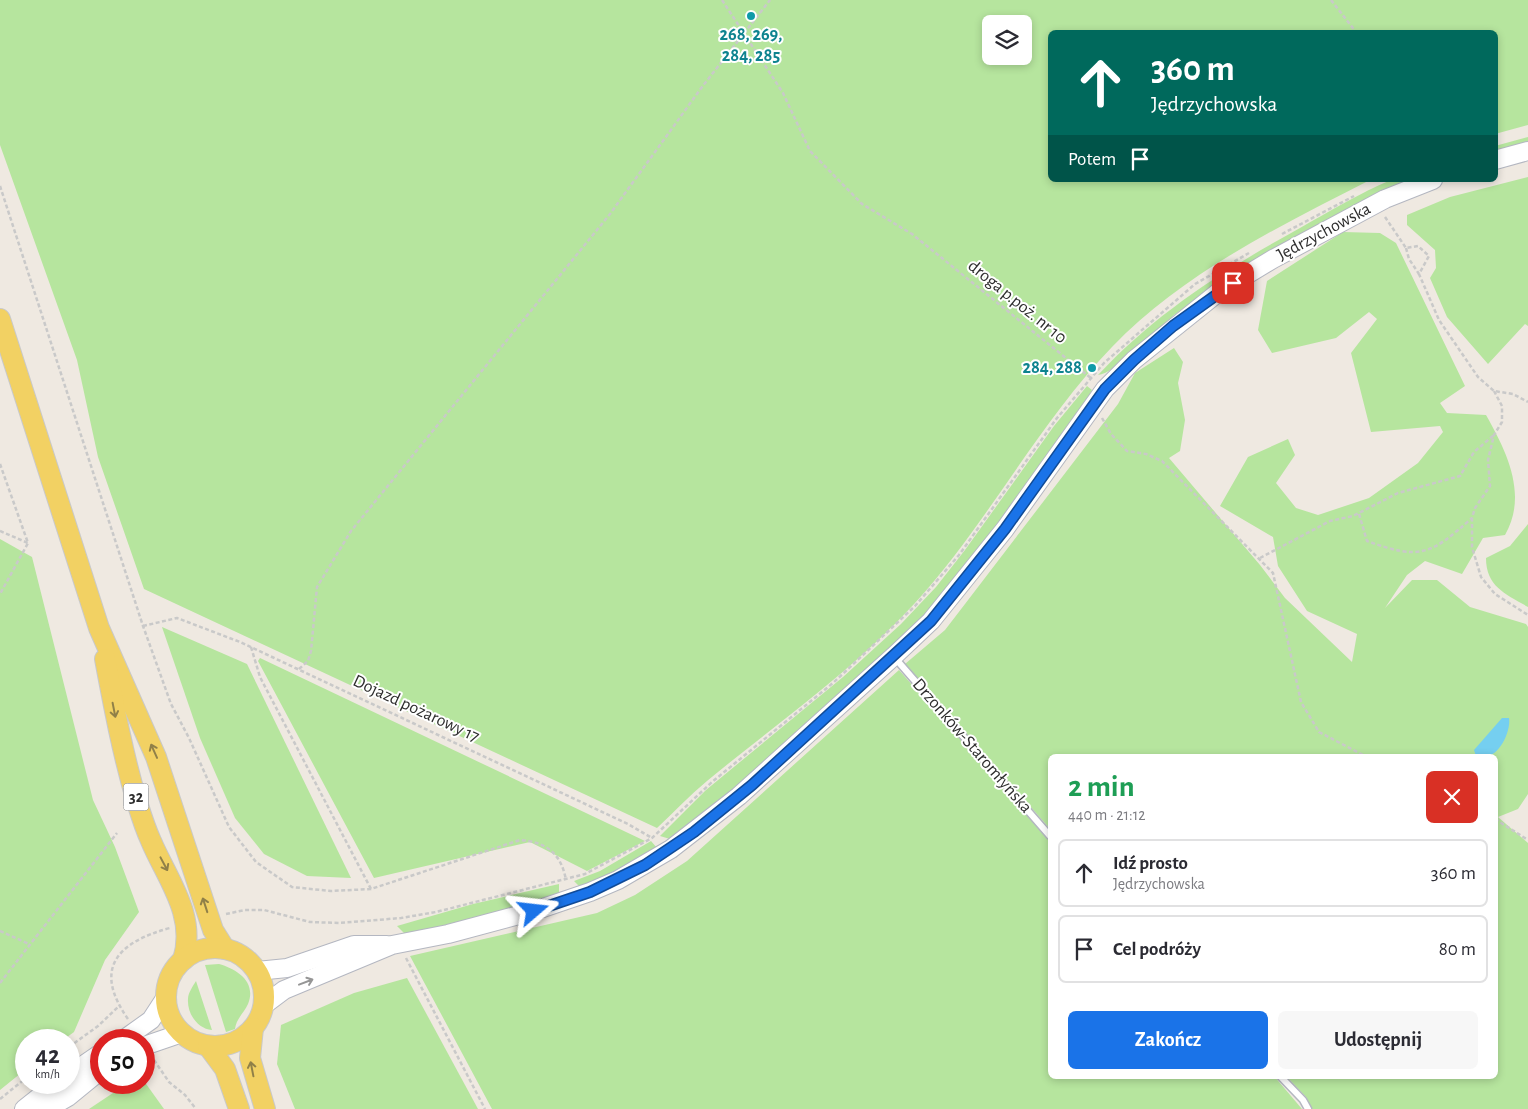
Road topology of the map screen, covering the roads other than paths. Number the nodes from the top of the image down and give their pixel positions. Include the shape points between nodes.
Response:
1 (1528, 151) edge
2 (1498, 159) edge
3 (1428, 182) edge
4 (0, 319) edge
5 (99, 628) junction
6 (894, 656) junction
7 (1048, 834) edge
8 (395, 944) junction
9 (225, 949) junction
10 (183, 960) junction
11 (257, 971) junction
12 (166, 997) junction
13 (264, 1005) junction
14 (253, 1028) junction
15 (138, 1029) edge
16 (182, 1033) junction
17 (155, 1042) edge
18 (208, 1046) junction
19 (90, 1079) edge
20 (1283, 1079) edge
21 (43, 1094) edge
22 (24, 1109) edge
23 (47, 1109) edge
24 (239, 1109) edge
25 (265, 1109) edge
26 (1308, 1109) edge

1 - 2 main road
3 - 6 main road, Jędrzychowska via 1376,204 1273,258 1220,291 1140,354 1094,403 1005,529 931,621
4 - 5 main road, 32
9 -> 5 main road, 32 via 213,930 156,757
5 -> 10 main road, 32 via 136,800 152,843 174,886 184,925 187,940
6 - 7 lane, Drzonków-Staromłyńska
6 - 8 main road, Jędrzychowska via 739,796 671,850 618,880 569,900 448,934
8 - 11 main road via 354,945 287,968
13 -> 8 main road via 284,990
9 - 10 main road via 202,950
9 - 11 main road via 238,953
10 - 12 main road, 32 via 168,984
11 - 13 main road via 264,992
12 - 15 main road via 151,1020
12 - 16 main road via 172,1021
13 - 14 main road
14 - 18 main road via 231,1044
25 -> 14 main road via 250,1058
16 - 17 main road
16 - 18 main road
18 - 24 main road via 225,1068
19 - 23 main road
20 - 26 lane
21 - 22 main road

